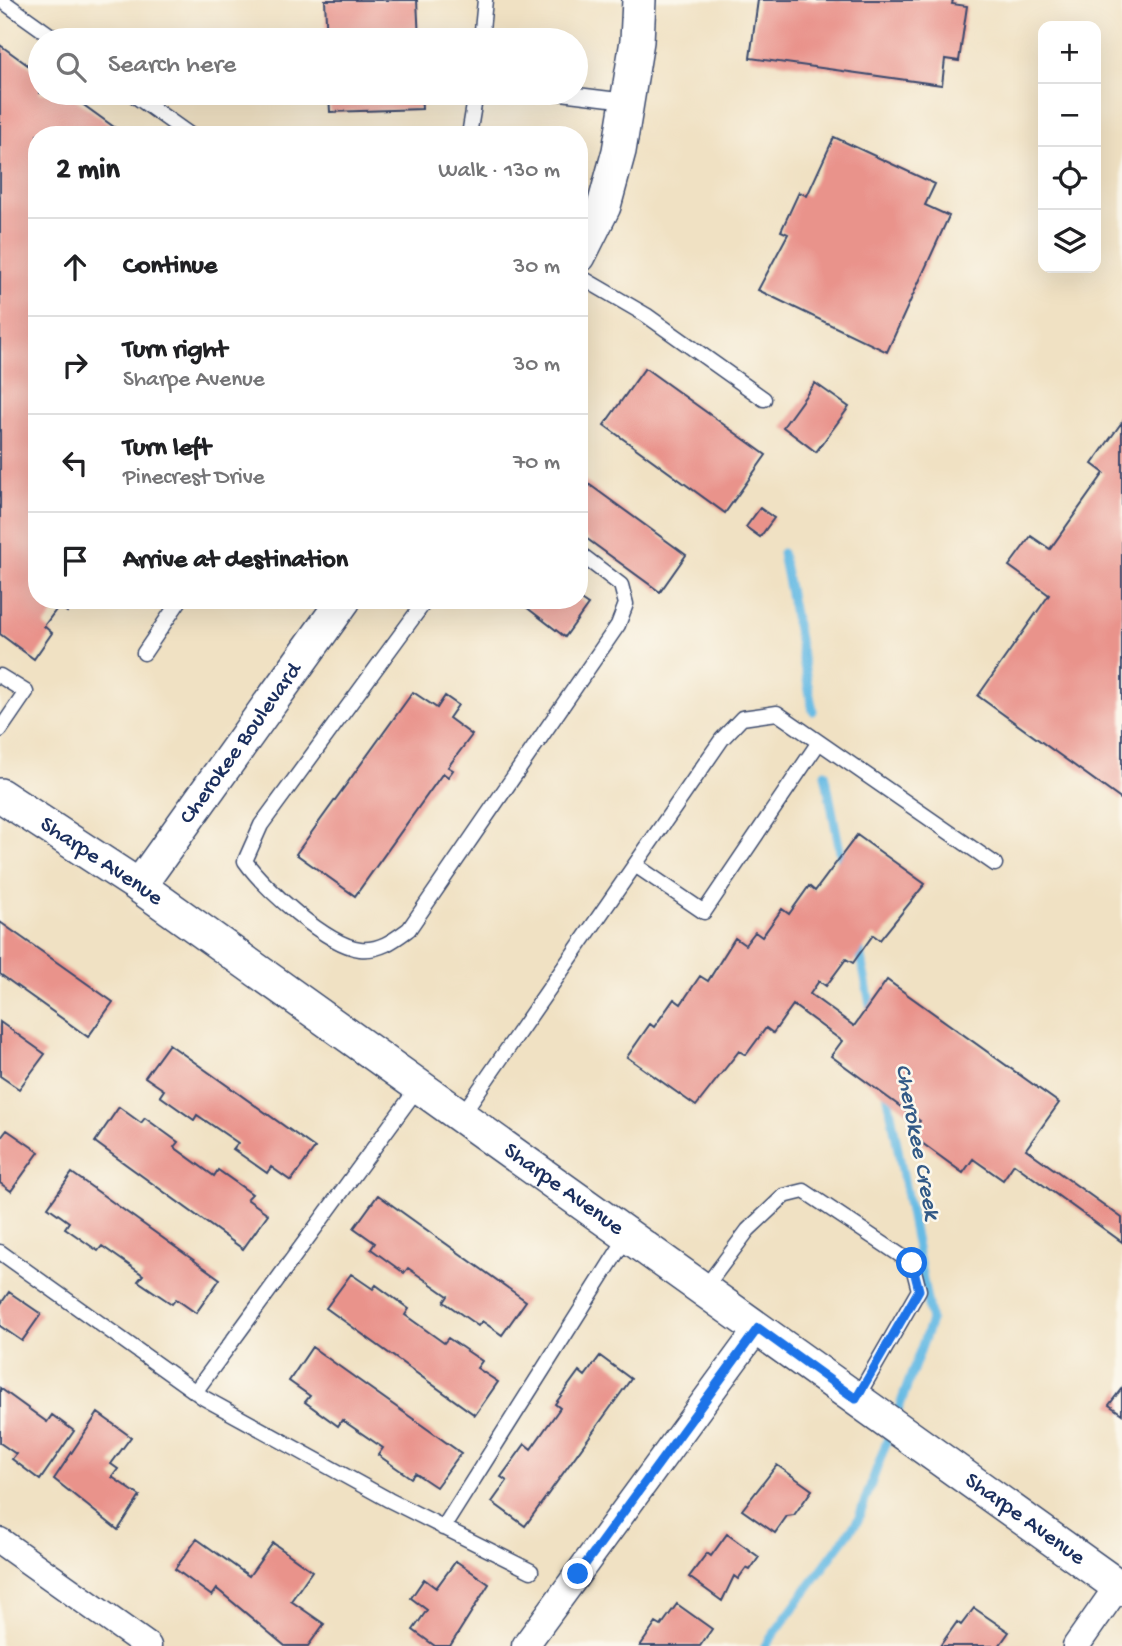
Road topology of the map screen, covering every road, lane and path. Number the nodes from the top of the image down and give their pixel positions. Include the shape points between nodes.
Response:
1 (1, 0) edge
2 (485, 0) edge
3 (639, 0) edge
4 (40, 28) edge
5 (482, 28) edge
6 (588, 96) edge
7 (626, 101) junction
8 (148, 105) edge
9 (474, 105) edge
10 (177, 126) edge
11 (470, 126) edge
12 (588, 239) edge
13 (588, 263) edge
14 (764, 399) dead end
15 (588, 560) edge
16 (174, 609) edge
17 (338, 609) edge
18 (419, 609) edge
19 (144, 653) dead end
20 (0, 676) edge
21 (0, 730) edge
22 (819, 742) junction
23 (0, 795) edge
24 (995, 864) dead end
25 (635, 865) junction
26 (139, 886) junction
27 (419, 1086) junction
28 (461, 1115) junction
29 (628, 1235) junction
30 (0, 1252) edge
31 (704, 1289) junction
32 (758, 1328) junction
33 (195, 1392) junction
34 (866, 1406) junction
35 (443, 1528) junction
36 (0, 1541) edge
37 (531, 1571) dead end
38 (1120, 1587) edge
39 (148, 1646) edge
40 (525, 1646) edge
41 (1076, 1646) edge

1 - 4 lane
2 - 5 lane
3 - 7 street
6 - 7 lane
7 - 12 street via 604,206
8 - 10 lane
9 - 11 lane
13 - 14 lane via 646,315
15 - 18 lane via 621,585 626,604 618,625 409,929 388,945 360,949 333,939 259,881 245,861 261,825
16 - 19 lane
17 - 26 street, Cherokee Boulevard
20 - 21 lane via 26,692
22 - 24 lane
22 - 25 lane via 777,713 742,718 722,739
22 - 25 lane via 704,912
23 - 26 street, Sharpe Avenue
25 - 28 lane
26 - 27 street, Sharpe Avenue
27 - 28 street, Sharpe Avenue
27 - 33 lane
28 - 29 street, Sharpe Avenue
29 - 31 street, Sharpe Avenue
29 - 35 lane
30 - 33 lane
31 - 32 street, Sharpe Avenue
31 - 34 lane via 748,1230 784,1196 804,1191 912,1263 919,1290
32 - 34 street, Sharpe Avenue
32 - 40 street
33 - 35 lane
34 - 38 street, Sharpe Avenue
35 - 37 lane
36 - 39 street
38 - 41 street

